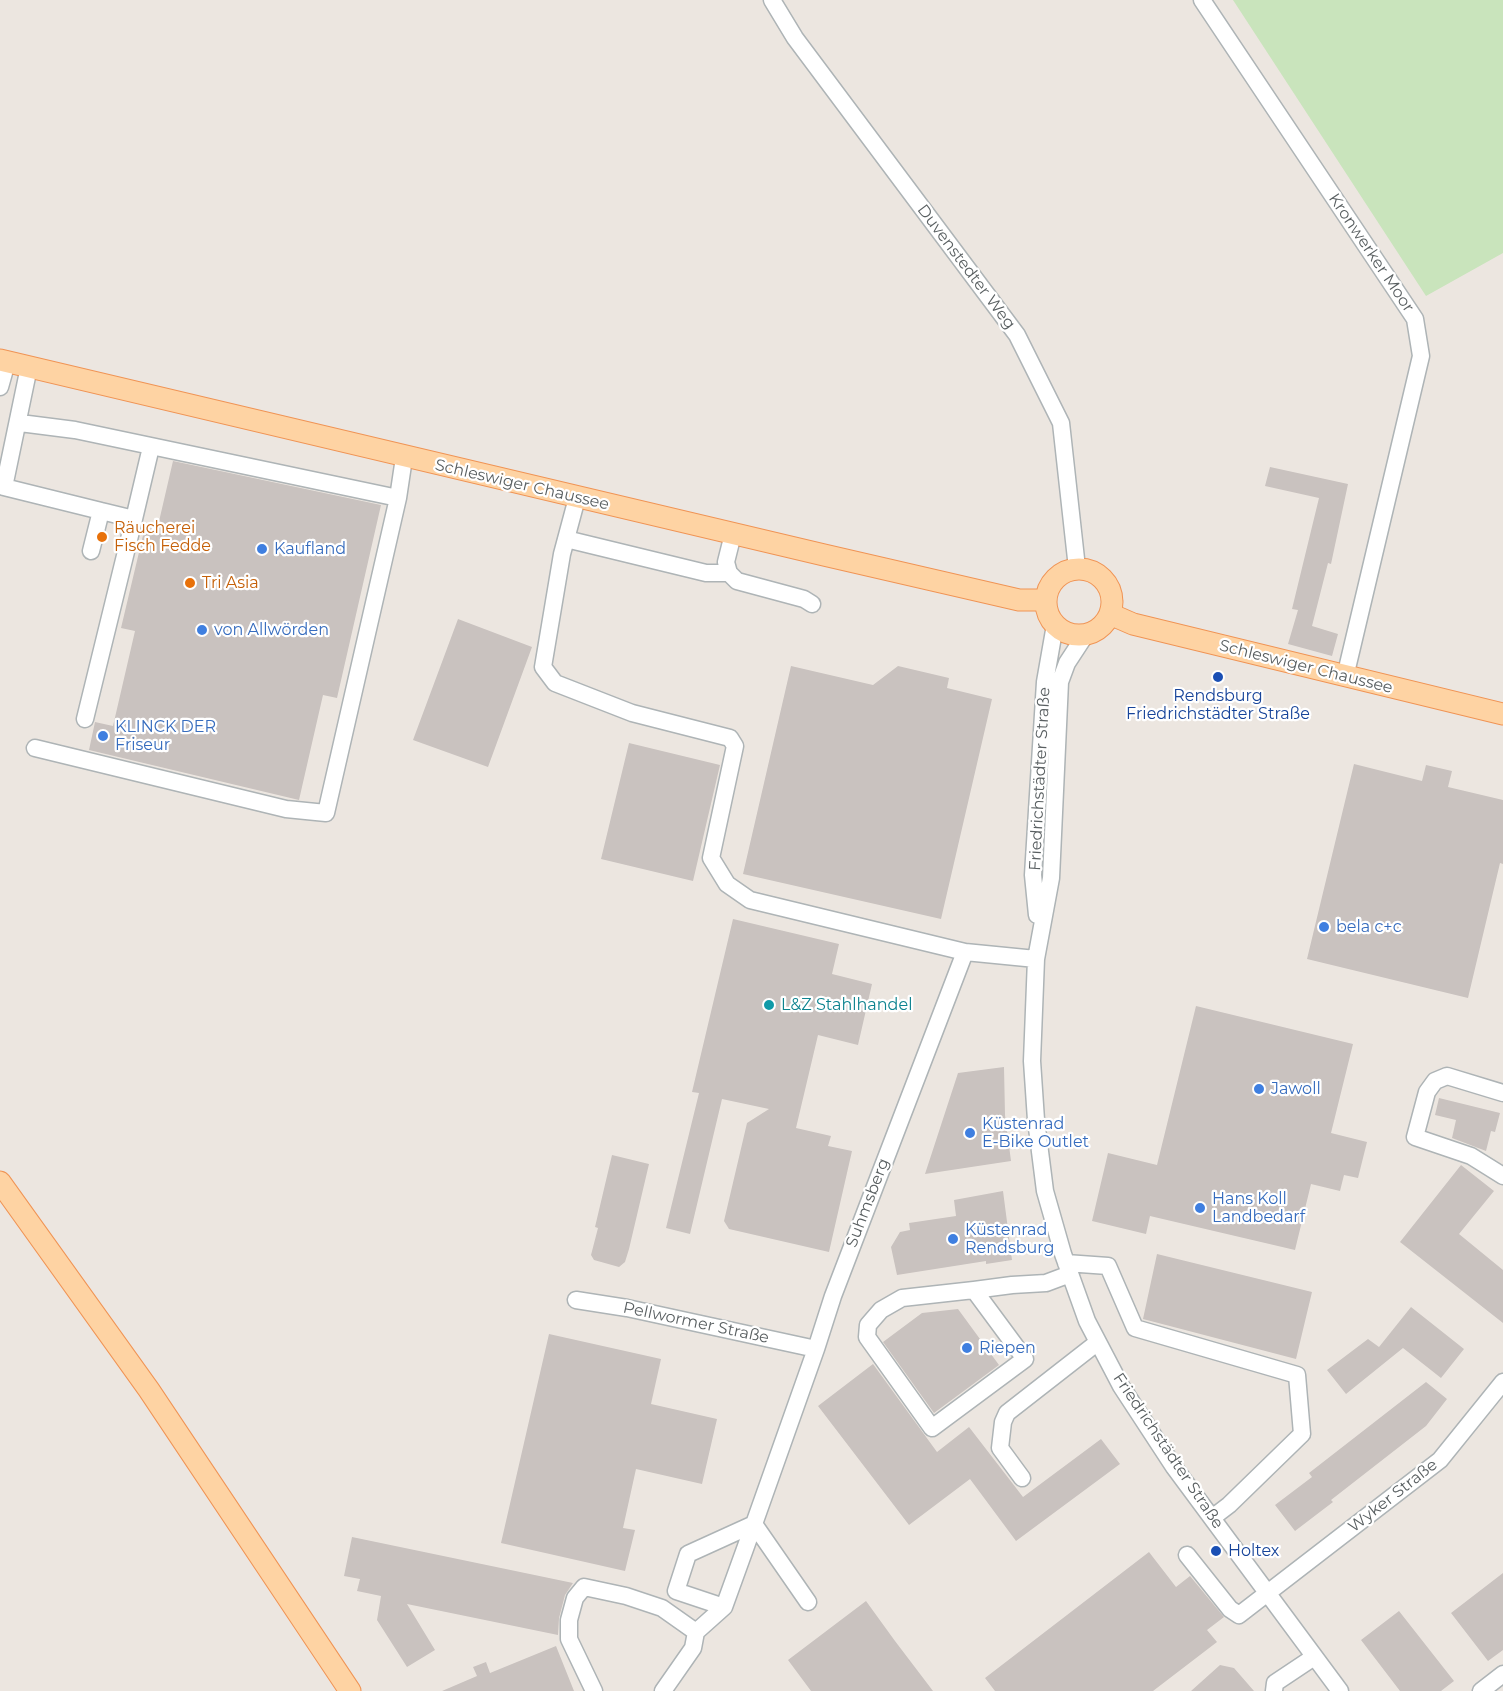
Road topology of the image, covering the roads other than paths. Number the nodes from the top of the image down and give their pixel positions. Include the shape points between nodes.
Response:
1 (772, 0) edge
2 (1202, 0) edge
3 (4, 361) edge
4 (29, 368) junction
5 (0, 387) edge
6 (20, 423) junction
7 (151, 447) junction
8 (404, 458) junction
9 (398, 498) junction
10 (577, 498) junction
11 (101, 511) junction
12 (134, 519) junction
13 (733, 534) junction
14 (566, 539) junction
15 (91, 551) dead end
16 (1077, 568) junction
17 (729, 573) junction
18 (1045, 600) junction
19 (812, 604) dead end
20 (1110, 614) junction
21 (1055, 626) junction
22 (1086, 634) junction
23 (1344, 677) junction
24 (1503, 714) edge
25 (85, 719) dead end
26 (35, 748) dead end
27 (1039, 934) junction
28 (965, 951) junction
29 (1036, 958) junction
30 (1503, 1093) edge
31 (1503, 1176) edge
32 (0, 1182) edge
33 (1068, 1269) junction
34 (974, 1290) junction
35 (576, 1300) dead end
36 (1098, 1342) junction
37 (816, 1349) junction
38 (1503, 1382) edge
39 (1022, 1478) dead end
40 (1212, 1518) junction
41 (754, 1524) junction
42 (1187, 1555) dead end
43 (1268, 1594) junction
44 (808, 1602) dead end
45 (724, 1607) junction
46 (696, 1632) junction
47 (1314, 1657) junction
48 (1503, 1674) edge
49 (350, 1691) edge
50 (594, 1691) edge
51 (663, 1691) edge
52 (1274, 1691) edge
53 (1340, 1691) edge
54 (1481, 1691) edge

1 - 16 street, Duvenstedter Weg via 802,47 1017,334 1061,423
2 - 23 street, Kronwerker Moor via 1415,319 1421,356
3 - 4 main road, Schleswiger Chaussee
3 - 5 street
4 - 6 street
4 - 8 main road, Schleswiger Chaussee
6 - 7 street via 75,430
6 - 11 street via 4,487
7 - 9 street
7 - 12 street
8 - 9 street
8 - 10 main road, Schleswiger Chaussee
9 - 26 street via 326,813 286,809
10 - 13 main road, Schleswiger Chaussee
10 - 14 street
11 - 12 street
11 - 15 street
12 - 25 street
13 - 17 street via 726,562
13 - 18 main road, Schleswiger Chaussee via 1019,600
14 - 17 street via 706,573
14 - 28 street via 543,667 555,683 632,713 730,738 735,746 711,858 727,884 750,900
16 - 18 main road via 1054,579
16 - 20 main road via 1104,580 1112,599
17 - 19 street via 737,581 804,598
18 - 21 main road
20 - 22 main road via 1102,626
20 - 23 main road, Schleswiger Chaussee via 1133,624
21 - 22 main road via 1067,633
21 - 27 street, Friedrichstädter Straße via 1045,682 1034,875
22 - 27 street, Friedrichstädter Straße via 1060,682 1051,878
23 - 24 main road, Schleswiger Chaussee
27 - 29 street, Friedrichstädter Straße
28 - 29 street
28 - 37 street, Suhmsberg
29 - 33 street, Friedrichstädter Straße via 1032,1061 1036,1120 1045,1191
30 - 31 street via 1447,1076 1435,1081 1427,1092 1415,1137 1470,1156
32 - 49 main road via 149,1390
33 - 34 street via 1046,1283
33 - 36 street, Friedrichstädter Straße
33 - 40 street via 1108,1266 1136,1328 1297,1375 1302,1434
34 - 34 street via 902,1298 881,1310 868,1325 867,1337 874,1351 932,1428 1025,1359
35 - 37 street, Pellwormer Straße
36 - 39 street via 1007,1413 1000,1448
36 - 40 street, Friedrichstädter Straße via 1121,1386
37 - 41 street, Suhmsberg
38 - 43 street, Wyker Straße via 1440,1460
40 - 43 street, Friedrichstädter Straße
41 - 44 street
41 - 45 street, Suhmsberg
41 - 45 street via 688,1554 676,1591
42 - 43 street, Wyker Straße via 1230,1610 1239,1615
43 - 47 street, Friedrichstädter Straße
45 - 46 street
46 - 50 street via 662,1608 584,1587 575,1598 569,1639
46 - 51 street via 693,1648
47 - 52 street via 1275,1683
47 - 53 street, Friedrichstädter Straße
48 - 54 street

